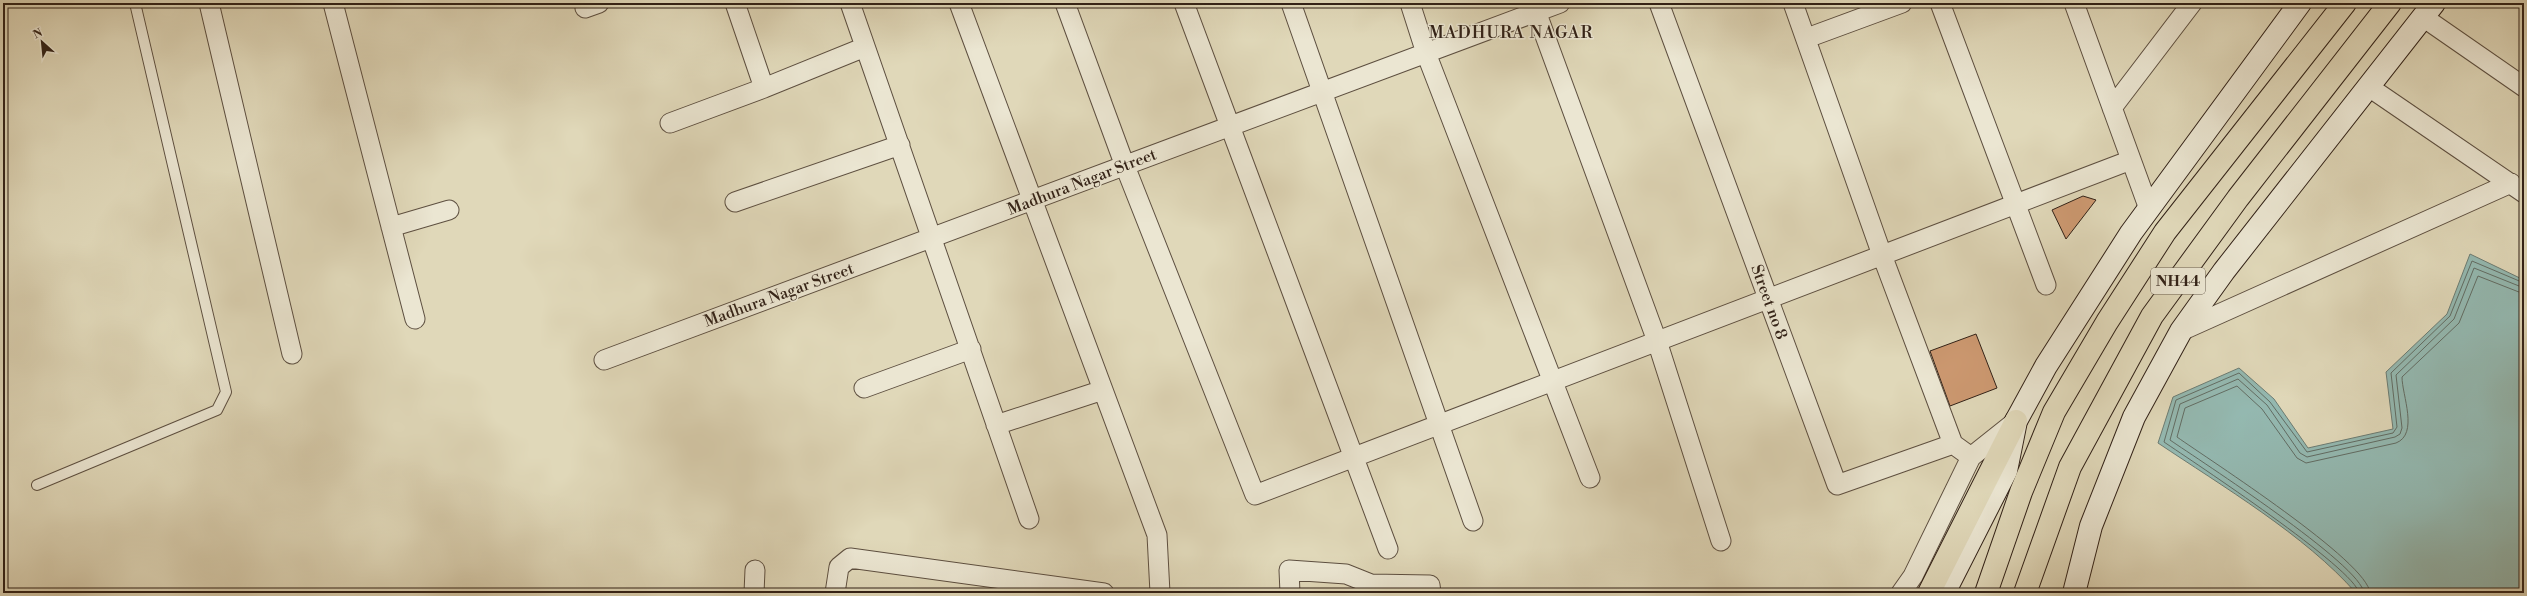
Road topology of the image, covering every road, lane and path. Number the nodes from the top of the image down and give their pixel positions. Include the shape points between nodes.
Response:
1 (135, 3) edge
2 (209, 3) edge
3 (333, 3) edge
4 (734, 3) edge
5 (850, 3) edge
6 (959, 3) edge
7 (1065, 3) edge
8 (1184, 3) edge
9 (1291, 3) edge
10 (1410, 3) edge
11 (1560, 3) edge
12 (1659, 3) edge
13 (1793, 3) edge
14 (1902, 3) edge
15 (1940, 3) edge
16 (2074, 3) edge
17 (2192, 3) edge
18 (2300, 3) edge
19 (2345, 3) edge
20 (2390, 3) edge
21 (1535, 8) edge
22 (2428, 10) edge
23 (1807, 38) junction
24 (865, 47) junction
25 (1426, 53) junction
26 (2368, 86) junction
27 (2524, 87) edge
28 (764, 88) junction
29 (1322, 92) junction
30 (2112, 108) junction
31 (670, 123) dead end
32 (1232, 126) junction
33 (900, 145) junction
34 (2131, 160) junction
35 (1125, 166) junction
36 (2518, 188) edge
37 (1032, 201) junction
38 (735, 202) dead end
39 (2016, 204) junction
40 (2149, 208) junction
41 (449, 210) dead end
42 (391, 227) junction
43 (932, 238) junction
44 (1882, 255) junction
45 (2046, 285) dead end
46 (1768, 299) junction
47 (415, 319) dead end
48 (2181, 331) junction
49 (1657, 341) junction
50 (971, 349) junction
51 (292, 354) dead end
52 (604, 360) dead end
53 (1553, 381) junction
54 (864, 388) dead end
55 (1102, 390) junction
56 (2016, 422) junction
57 (1439, 424) junction
58 (996, 425) junction
59 (1953, 444) junction
60 (1356, 457) junction
61 (1971, 457) junction
62 (1590, 478) dead end
63 (37, 485) dead end
64 (1028, 519) dead end
65 (1473, 521) dead end
66 (1721, 541) dead end
67 (1388, 549) dead end
68 (756, 570) dead end
69 (754, 593) edge
70 (834, 593) edge
71 (1104, 593) edge
72 (1160, 593) edge
73 (1290, 593) edge
74 (1431, 593) edge
75 (1901, 593) edge
76 (1929, 593) edge
77 (1944, 593) edge
78 (1986, 593) edge
79 (2025, 593) edge
80 (2074, 593) edge

1 - 63 lane via 226,392 217,410
2 - 51 street
3 - 42 street
4 - 28 street
5 - 24 street
6 - 37 street
7 - 35 street
8 - 32 street
9 - 29 street
10 - 25 street
11 - 21 street, Madhura Nagar Street
12 - 46 street, Street no 8
13 - 23 street
14 - 23 street
15 - 39 street
16 - 30 street
17 - 30 street
18 - 40 main road
19 - 78 main road, NH44 via 2165,232 2107,322 2054,412 2021,492
20 - 79 main road, NH44 via 2238,198 2152,316 2070,467
21 - 25 street, Madhura Nagar Street
21 - 49 street
22 - 26 main road
22 - 27 street
23 - 44 street
24 - 28 street
24 - 33 street
25 - 29 street, Madhura Nagar Street
25 - 53 street
26 - 36 street
26 - 48 main road via 2224,271
28 - 31 street
29 - 32 street, Madhura Nagar Street
29 - 57 street
30 - 34 street
32 - 35 street, Madhura Nagar Street
32 - 60 street via 1288,284
33 - 38 street
33 - 43 street
34 - 39 street
34 - 40 street
35 - 37 street, Madhura Nagar Street
35 - 60 street via 1255,495
36 - 48 street
37 - 43 street, Madhura Nagar Street
37 - 55 street
39 - 44 street
39 - 45 street
40 - 56 main road via 2046,366
41 - 42 street
42 - 47 street
43 - 50 street
43 - 52 street, Madhura Nagar Street
44 - 46 street
44 - 59 street
46 - 49 street
46 - 59 street, Street no 8 via 1837,485
48 - 80 main road via 2134,417 2091,526
49 - 53 street
49 - 66 street
50 - 54 street
50 - 58 street
53 - 57 street
53 - 62 street
55 - 58 street
55 - 72 street via 1158,535
56 - 61 street
56 - 76 main road
56 - 77 main road via 2006,471
57 - 60 street
57 - 65 street
58 - 64 street
59 - 61 street
60 - 67 street
61 - 75 street via 1913,576
68 - 69 street
70 - 71 street via 839,567 850,558
73 - 74 street via 1289,570 1346,574 1371,584 1430,585

